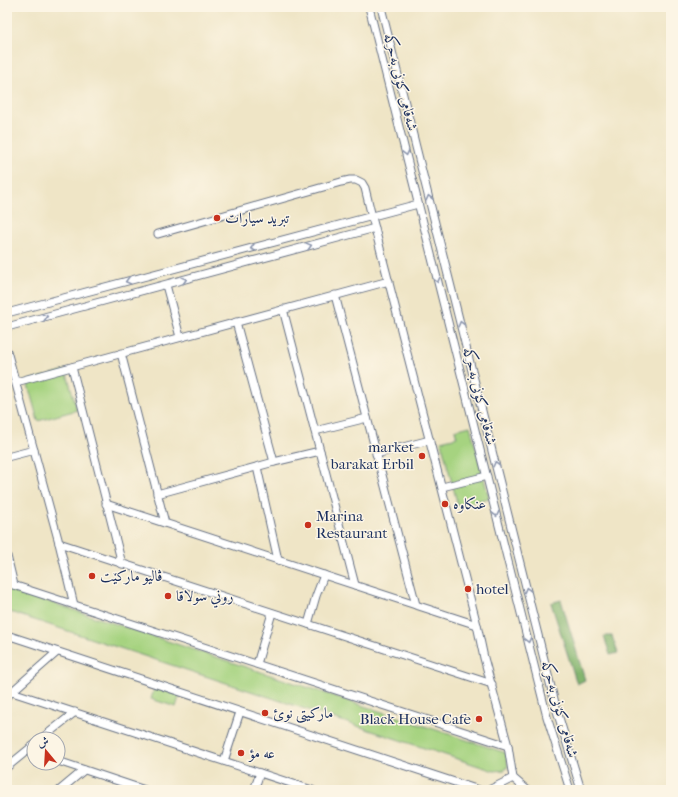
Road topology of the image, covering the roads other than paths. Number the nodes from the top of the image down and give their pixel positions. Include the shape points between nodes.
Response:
1 (369, 7) edge
2 (381, 7) edge
3 (418, 204) junction
4 (372, 217) junction
5 (375, 228) junction
6 (158, 234) dead end
7 (389, 280) junction
8 (166, 285) junction
9 (335, 295) junction
10 (283, 309) junction
11 (7, 313) edge
12 (236, 322) junction
13 (7, 328) edge
14 (180, 337) junction
15 (7, 352) edge
16 (121, 353) junction
17 (72, 367) junction
18 (16, 382) junction
19 (367, 418) junction
20 (315, 432) junction
21 (430, 440) junction
22 (34, 450) junction
23 (320, 451) junction
24 (376, 454) junction
25 (7, 457) edge
26 (274, 462) junction
27 (257, 467) junction
28 (487, 476) junction
29 (442, 487) junction
30 (157, 494) junction
31 (106, 504) junction
32 (165, 523) junction
33 (59, 543) junction
34 (7, 556) edge
35 (278, 560) junction
36 (122, 564) junction
37 (324, 575) junction
38 (11, 584) edge
39 (355, 585) junction
40 (74, 605) junction
41 (416, 606) junction
42 (272, 613) junction
43 (308, 624) junction
44 (477, 626) junction
45 (7, 635) edge
46 (57, 652) junction
47 (257, 664) junction
48 (492, 684) junction
49 (9, 694) edge
50 (75, 712) junction
51 (240, 712) junction
52 (51, 731) edge
53 (508, 746) junction
54 (26, 751) edge
55 (224, 761) junction
56 (66, 764) edge
57 (7, 767) edge
58 (84, 770) junction
59 (260, 773) junction
60 (513, 778) junction
61 (68, 787) edge
62 (60, 790) edge
63 (145, 790) edge
64 (254, 790) edge
65 (312, 790) edge
66 (479, 790) edge
67 (489, 790) edge
68 (527, 790) edge
69 (570, 790) edge
70 (581, 790) edge

1 -> 3 street, شەقامی کۆنی بەحرکە
70 -> 2 street, شەقامی کۆنی بەحرکە via 557,711
3 - 4 street
3 -> 28 street, شەقامی کۆنی بەحرکە
4 - 5 street
4 - 6 street via 365,188 362,183 350,180
4 -> 11 street
5 - 7 street
8 -> 5 street
7 - 9 street
7 - 21 street
13 -> 8 street
8 - 14 street
9 - 10 street
9 - 19 street
10 - 12 street
10 - 20 street
12 - 14 street
12 - 26 street
14 - 16 street
15 - 18 street
16 - 17 street
16 - 30 street
17 - 18 street
17 - 31 street
18 - 22 street
19 - 20 street
19 - 24 street
20 - 23 street
21 - 24 street
21 - 29 street
22 - 25 street
22 - 33 street
23 - 26 street
23 - 39 street
24 - 41 street
26 - 27 street
27 - 30 street
27 - 35 street
28 - 29 street
28 -> 69 street, شەقامی کۆنی بەحرکە via 547,717
29 - 44 street
30 - 32 street
31 - 32 street
31 - 36 street
32 - 35 street
33 - 36 street
33 - 40 street
34 - 38 street
35 - 37 street
36 - 42 street
37 - 39 street
37 - 43 street
38 - 40 street
39 - 41 street
40 - 47 street
41 - 44 street
42 - 43 street
42 - 47 street
43 - 48 street
44 - 48 street
45 - 46 street
46 - 49 street
46 - 51 street
47 - 53 street
48 - 53 street
49 - 50 street
50 - 52 street
50 - 55 street
51 - 55 street
51 - 66 street
53 - 60 street
54 - 57 street
55 - 59 street
56 - 58 street
58 - 61 street
58 - 63 street
59 - 64 street
59 - 65 street
60 - 67 street
60 - 68 street
61 - 62 street

